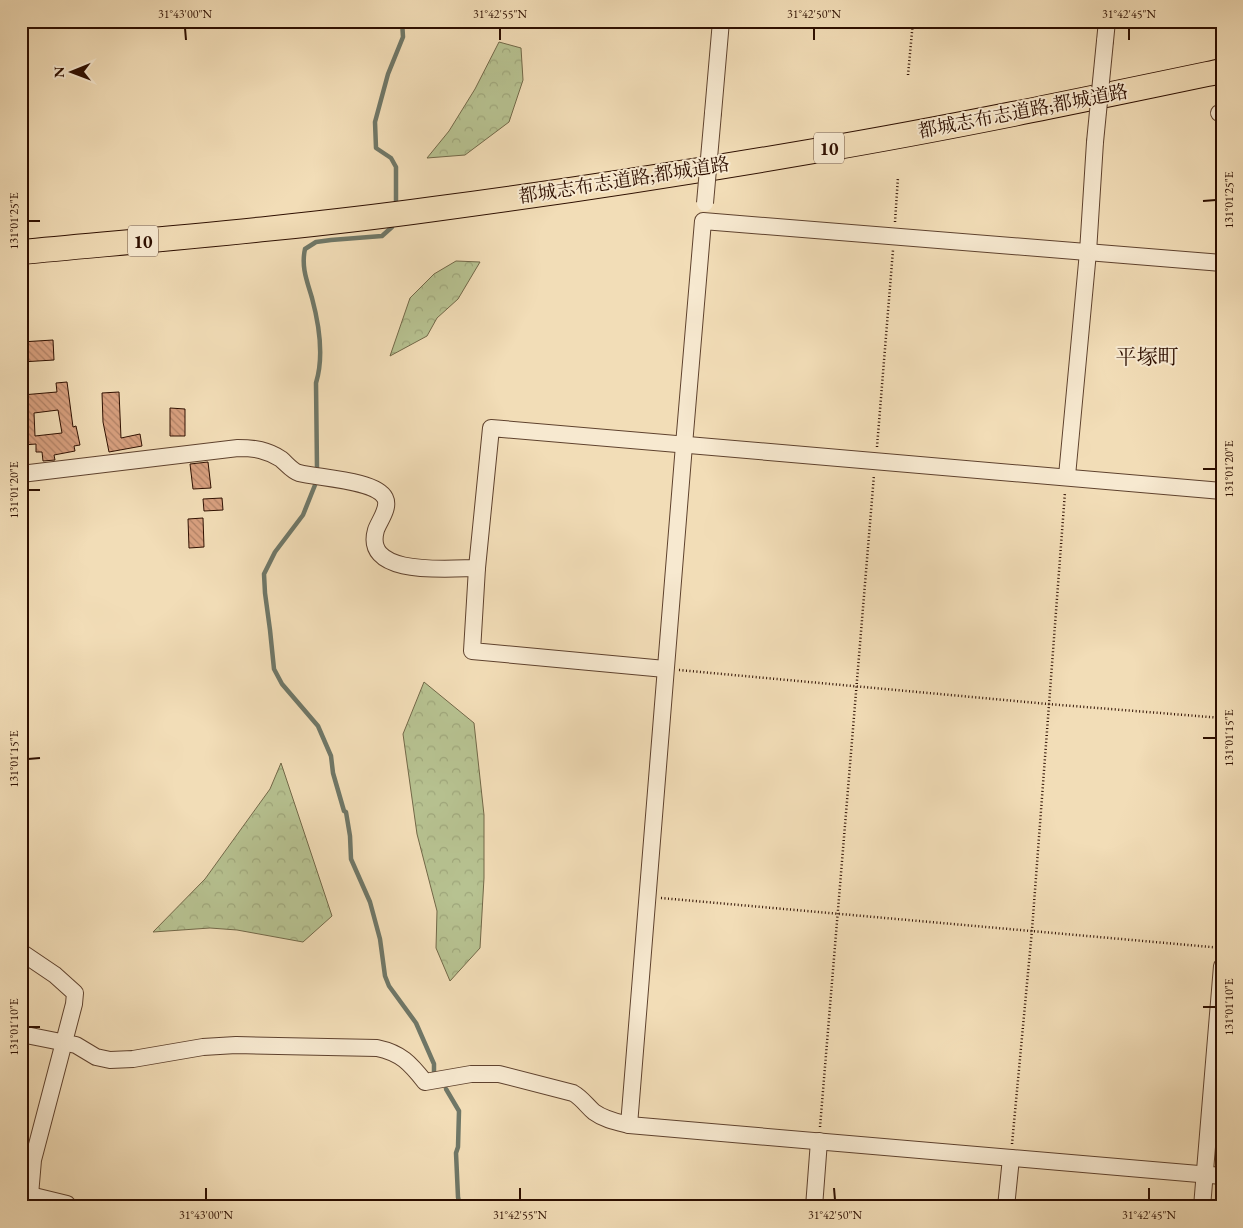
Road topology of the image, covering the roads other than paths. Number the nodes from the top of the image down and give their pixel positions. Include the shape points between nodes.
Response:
1 (721, 21) edge
2 (1107, 21) edge
3 (1222, 71) edge
4 (703, 221) junction
5 (21, 252) edge
6 (1088, 252) junction
7 (1222, 263) edge
8 (684, 444) junction
9 (21, 474) edge
10 (1067, 476) junction
11 (1222, 491) edge
12 (477, 568) junction
13 (665, 668) junction
14 (21, 952) edge
15 (1222, 966) edge
16 (21, 1034) edge
17 (64, 1042) junction
18 (629, 1125) junction
19 (819, 1141) junction
20 (1011, 1158) junction
21 (1205, 1174) junction
22 (1222, 1176) edge
23 (26, 1199) edge
24 (69, 1207) edge
25 (814, 1207) edge
26 (1006, 1207) edge
27 (1202, 1207) edge

1 - 4 street, bridge
2 - 6 street, bridge
3 - 5 highway, 都城志布志道路;都城道路 / 10 via 822,150 434,209
4 - 6 street
4 - 8 street
6 - 7 street
6 - 10 street
8 - 10 street
8 - 12 street via 491,428
8 - 13 street
9 - 12 street via 259,448 297,472 364,484 379,492 386,499 386,506 374,541 378,552 390,562 408,568
10 - 11 street
12 - 13 street via 472,651
13 - 18 street
14 - 17 street via 55,975 75,994
15 - 21 street
16 - 17 street
17 - 18 street via 110,1060 236,1045 377,1048 390,1051 410,1063 425,1082 472,1074 509,1076 573,1093 606,1119
17 - 23 street
18 - 19 street
19 - 20 street
19 - 25 street
20 - 21 street
20 - 26 street
21 - 22 street
21 - 27 street
23 - 24 street via 67,1204

